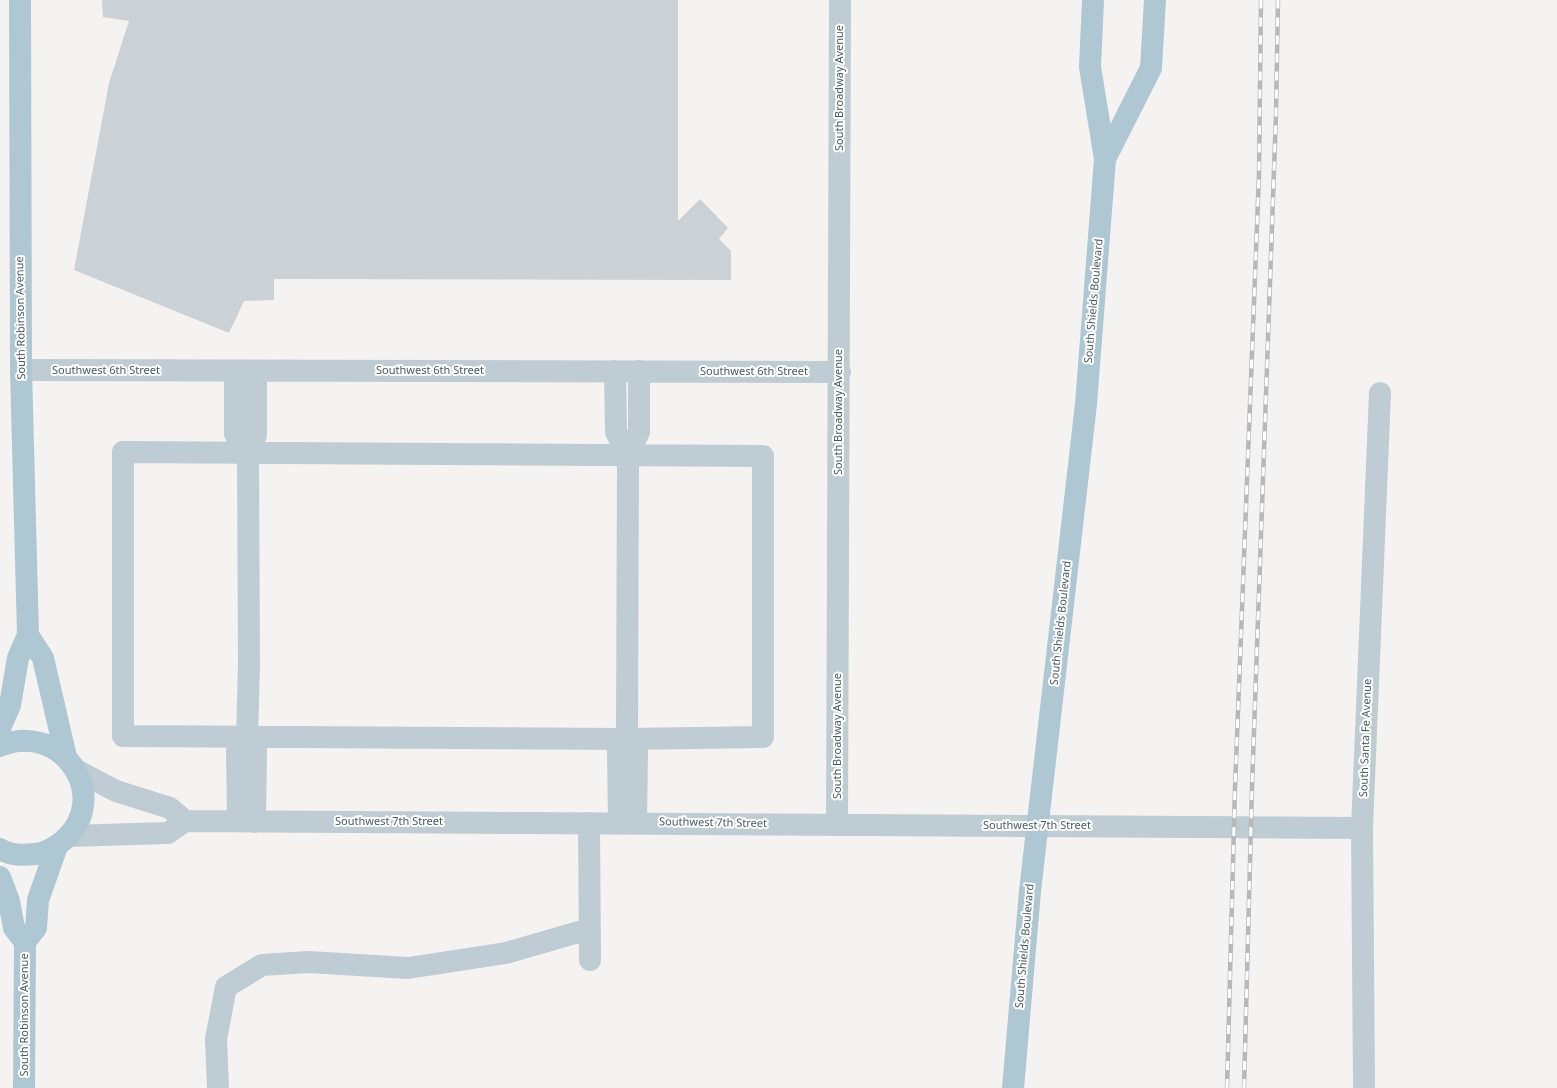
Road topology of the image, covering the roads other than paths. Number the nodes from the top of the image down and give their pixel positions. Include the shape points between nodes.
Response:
1 (20, 0) edge
2 (840, 0) edge
3 (1094, 0) edge
4 (1155, 0) edge
5 (1105, 159) junction
6 (21, 370) junction
7 (245, 371) junction
8 (615, 372) junction
9 (639, 372) junction
10 (840, 372) junction
11 (1380, 392) dead end
12 (248, 454) junction
13 (628, 456) junction
14 (28, 635) junction
15 (0, 728) edge
16 (247, 737) junction
17 (627, 739) junction
18 (0, 746) edge
19 (71, 763) junction
20 (185, 821) junction
21 (246, 822) junction
22 (589, 823) junction
23 (627, 823) junction
24 (837, 824) junction
25 (1362, 828) junction
26 (63, 841) junction
27 (0, 849) edge
28 (0, 877) edge
29 (589, 929) junction
30 (25, 942) junction
31 (590, 960) dead end
32 (1364, 1085) dead end
33 (24, 1088) edge
34 (218, 1088) edge
35 (1013, 1088) edge

1 - 6 main road, South Robinson Avenue
2 - 10 street, South Broadway Avenue
3 - 5 main road, South Shields Boulevard via 1090,66
4 - 5 main road, South Shields Boulevard via 1151,68
5 - 35 main road, South Shields Boulevard, bridge via 1086,404 1025,940
6 - 7 street, Southwest 6th Street
6 - 14 main road, South Robinson Avenue
7 - 8 street, Southwest 6th Street
7 - 12 street via 235,434
8 - 9 street, Southwest 6th Street
8 - 13 street via 616,432
9 - 10 street, Southwest 6th Street
9 - 13 street via 639,432
10 - 24 street, South Broadway Avenue
11 - 25 street, South Santa Fe Avenue
12 - 13 street
12 - 16 street
12 - 16 street via 123,452 124,736
13 - 17 street
13 - 17 street via 763,456 763,737
14 - 15 main road, South Robinson Avenue via 18,658 10,705
14 - 19 main road via 43,658
16 - 17 street
16 - 21 street via 256,749
17 - 23 street via 618,751
18 - 19 main road via 17,740 37,741 53,747
19 - 20 street via 116,791 170,808
19 - 26 main road, South Robinson Avenue via 83,793 83,804 77,823
20 - 21 street, Southwest 7th Street
20 - 26 street via 168,832
21 - 22 street, Southwest 7th Street
22 - 23 street, Southwest 7th Street
22 - 29 street
23 - 24 street, Southwest 7th Street
24 - 25 street, Southwest 7th Street
25 - 32 street, South Santa Fe Avenue
26 - 27 main road via 41,854 24,855
26 - 30 main road, South Robinson Avenue via 38,900 36,928
28 - 30 main road, South Robinson Avenue via 9,901 14,928
29 - 31 street
29 - 34 street via 506,953 408,968 309,962 262,965 226,987 216,1039
30 - 33 main road, South Robinson Avenue

